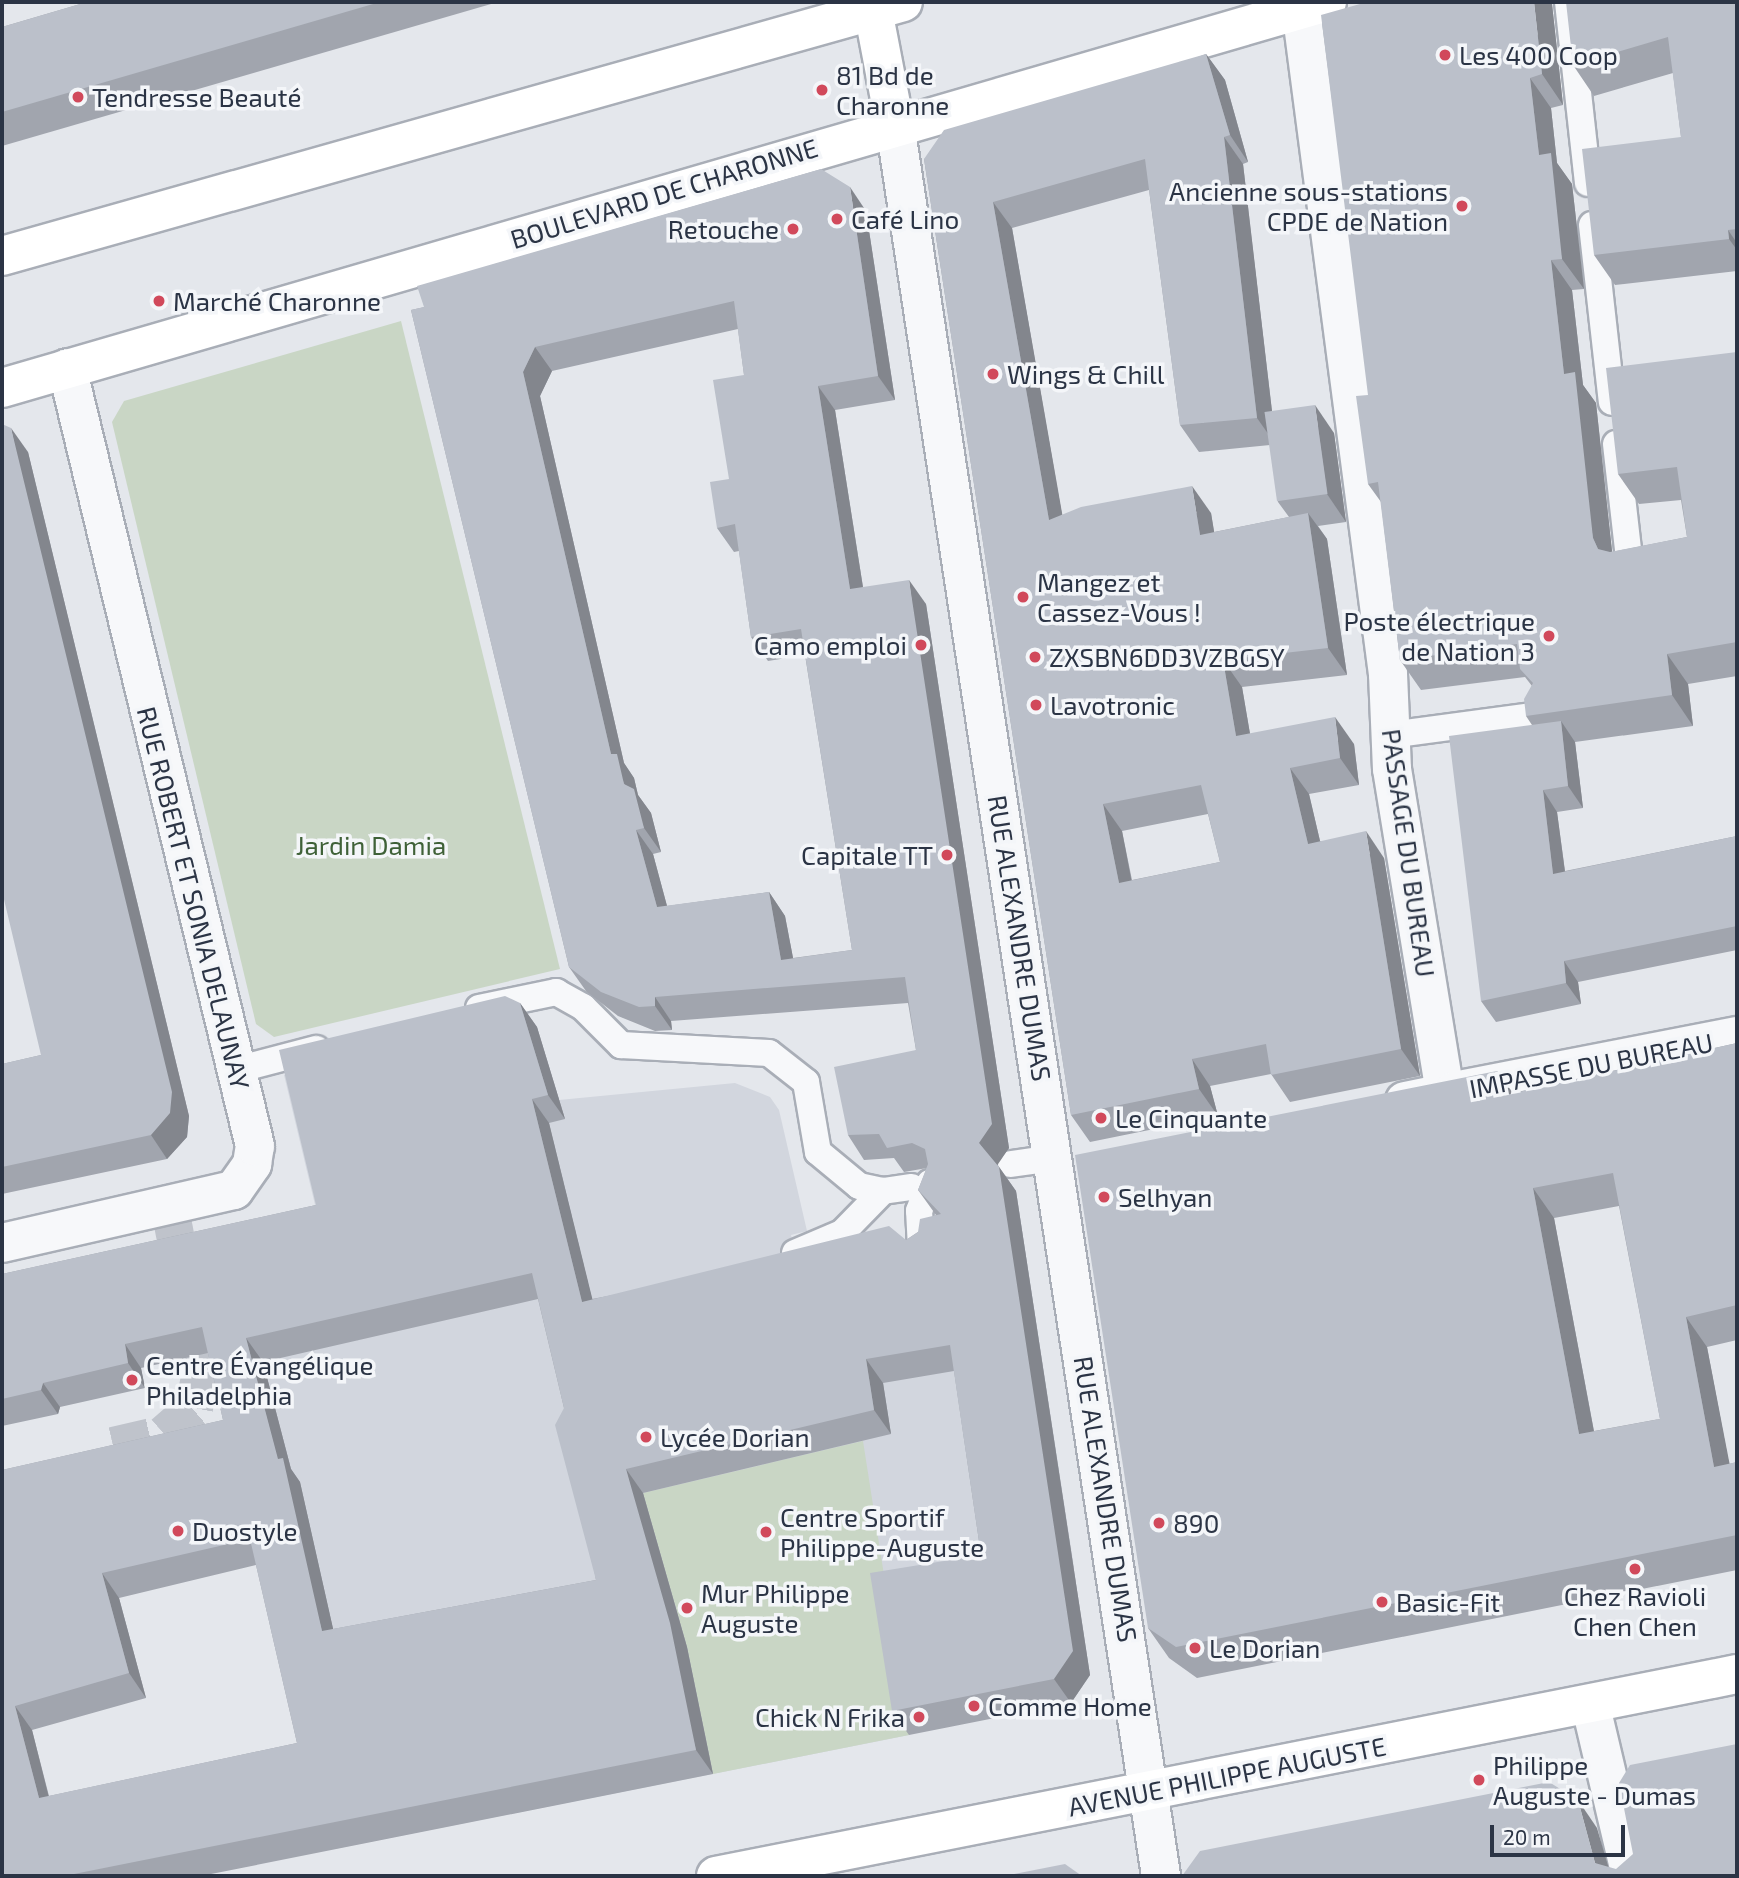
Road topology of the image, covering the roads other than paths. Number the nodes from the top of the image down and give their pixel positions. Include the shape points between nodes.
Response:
1 (1568, 2) edge
2 (882, 4) edge
3 (1314, 5) edge
4 (895, 125) junction
5 (2, 256) edge
6 (67, 368) junction
7 (2, 388) edge
8 (1630, 567) edge
9 (1539, 715) edge
10 (1391, 735) junction
11 (458, 1013) edge
12 (1737, 1036) edge
13 (341, 1043) edge
14 (236, 1070) junction
15 (1445, 1093) junction
16 (1363, 1110) edge
17 (1011, 1164) dead end
18 (1066, 1165) junction
19 (883, 1191) junction
20 (2, 1243) edge
21 (921, 1248) edge
22 (795, 1253) edge
23 (1737, 1674) edge
24 (1591, 1707) junction
25 (1150, 1791) junction
26 (716, 1876) edge
27 (1161, 1876) edge
28 (1631, 1876) edge

1 - 8 lane
2 - 4 main road, RUE ALEXANDRE DUMAS
2 - 5 main road
3 - 4 main road, BOULEVARD DE CHARONNE
3 - 10 street, PASSAGE DU BUREAU
4 - 6 main road, BOULEVARD DE CHARONNE
4 - 18 street, RUE ALEXANDRE DUMAS
6 - 7 main road, BOULEVARD DE CHARONNE
6 - 14 street, RUE ROBERT ET SONIA DELAUNAY
9 - 10 lane
10 - 15 street, PASSAGE DU BUREAU
11 - 19 lane via 556,992 583,1007 621,1045 769,1053 806,1082 818,1153 859,1186
12 - 15 street, IMPASSE DU BUREAU
13 - 14 lane
14 - 20 street, RUE ROBERT ET SONIA DELAUNAY via 255,1146 252,1164 234,1190
15 - 16 street
17 - 18 lane
18 - 25 street, RUE ALEXANDRE DUMAS
19 - 21 lane via 921,1185
19 - 22 lane via 842,1233
23 - 24 main road, AVENUE PHILIPPE AUGUSTE
24 - 25 main road, AVENUE PHILIPPE AUGUSTE
24 - 28 street
25 - 26 main road, AVENUE PHILIPPE AUGUSTE
25 - 27 street, RUE ALEXANDRE DUMAS

